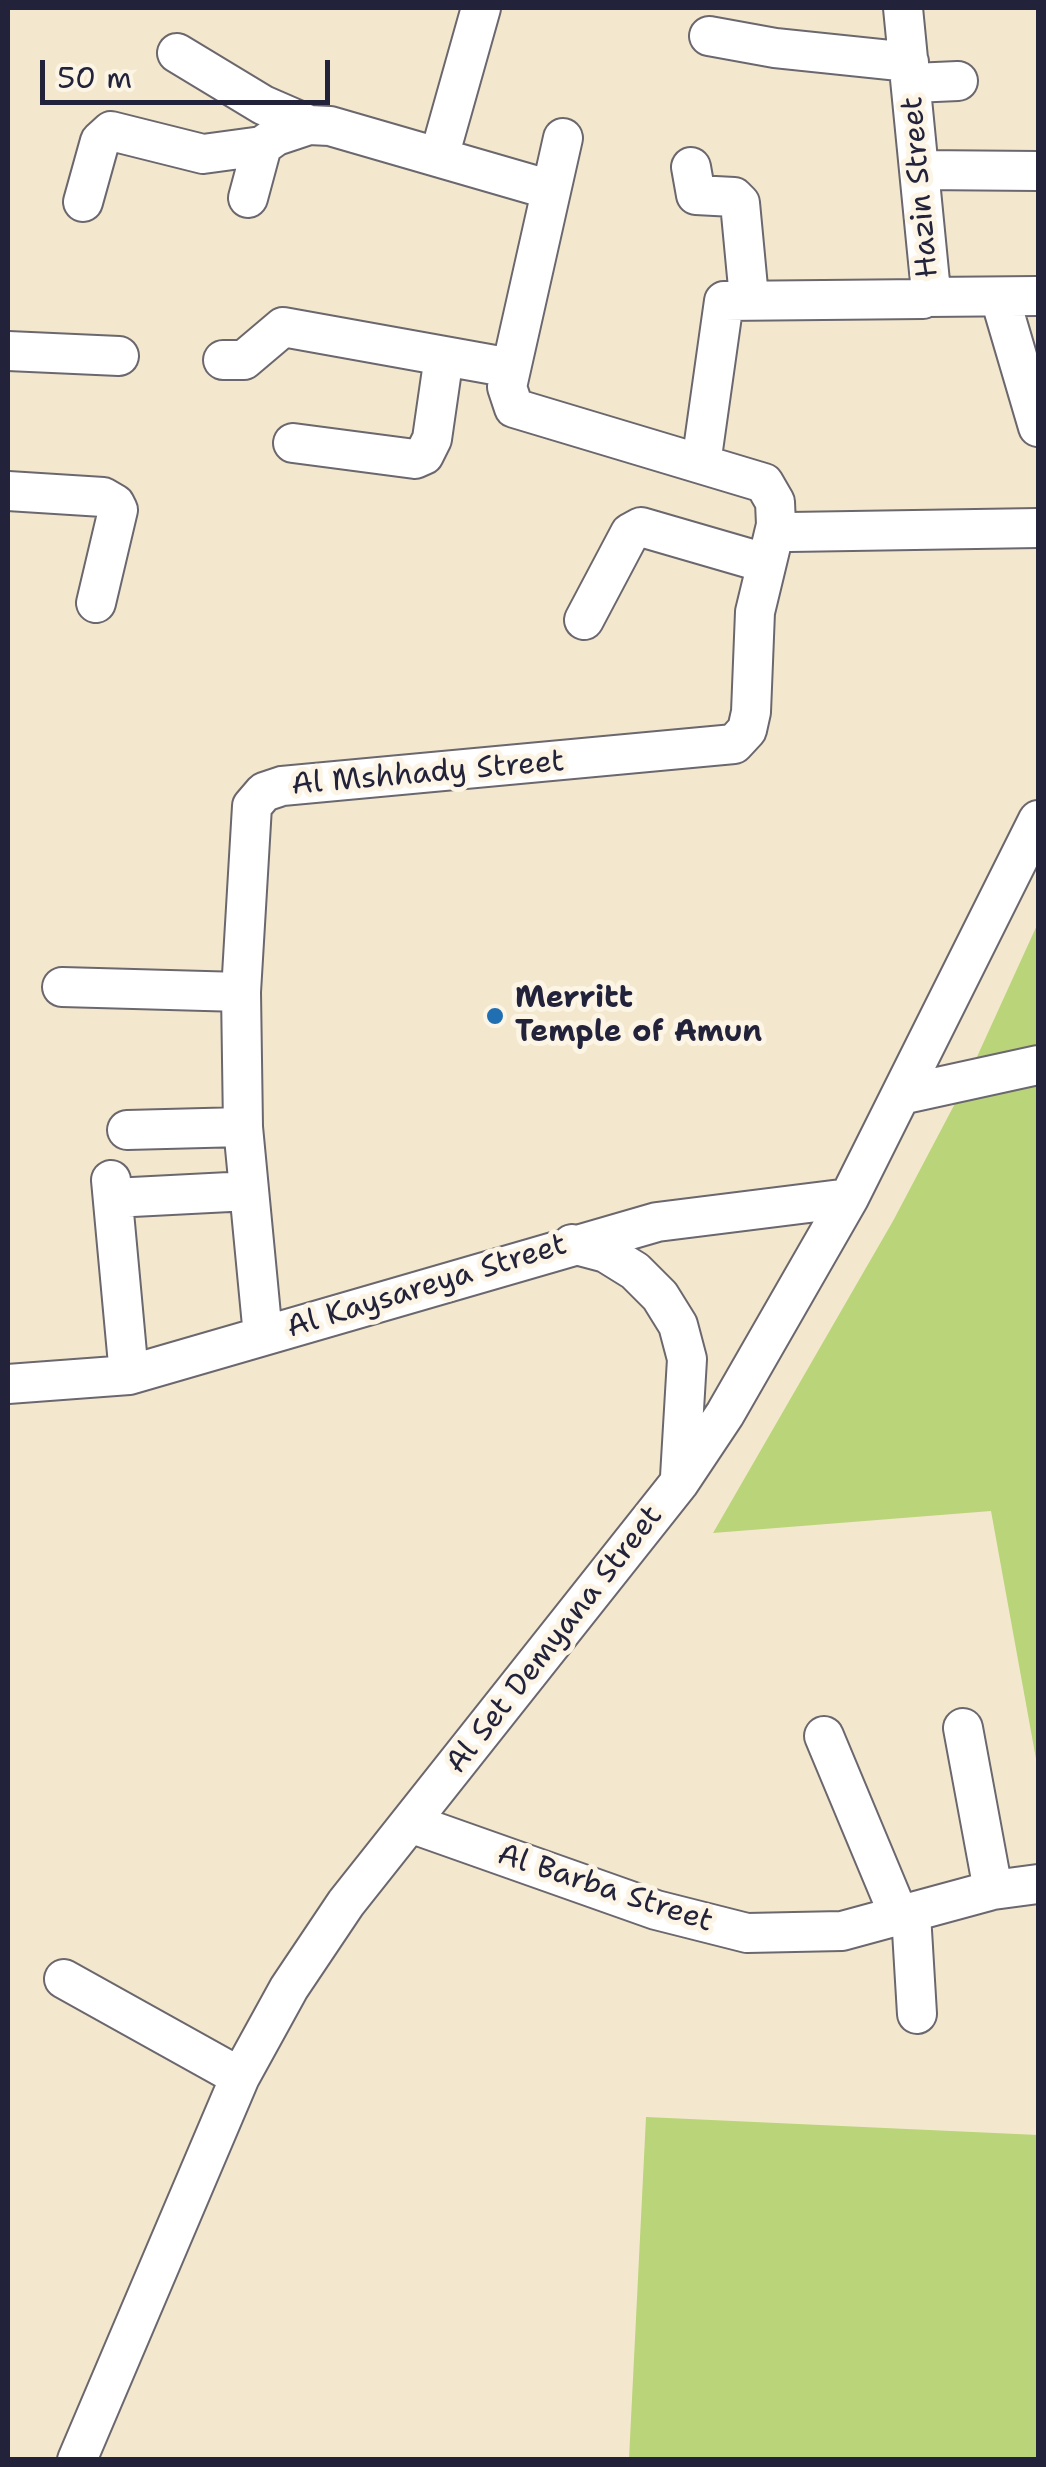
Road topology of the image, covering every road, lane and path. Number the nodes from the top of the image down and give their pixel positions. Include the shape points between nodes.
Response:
1 (482, 8) edge
2 (903, 8) edge
3 (710, 36) dead end
4 (177, 54) dead end
5 (911, 72) junction
6 (958, 81) dead end
7 (310, 126) junction
8 (563, 138) dead end
9 (262, 146) junction
10 (439, 158) junction
11 (691, 167) dead end
12 (920, 170) junction
13 (1038, 172) edge
14 (551, 190) junction
15 (248, 198) dead end
16 (83, 202) dead end
17 (700, 280) dead end
18 (748, 294) junction
19 (1038, 296) edge
20 (928, 297) junction
21 (1000, 298) junction
22 (8, 352) edge
23 (119, 356) dead end
24 (444, 356) junction
25 (222, 360) dead end
26 (511, 368) junction
27 (1038, 427) edge
28 (293, 443) dead end
29 (701, 464) junction
30 (10, 500) edge
31 (776, 525) junction
32 (1038, 528) edge
33 (765, 563) junction
34 (96, 603) dead end
35 (584, 620) dead end
36 (1038, 820) edge
37 (62, 988) dead end
38 (241, 992) junction
39 (1038, 1065) edge
40 (901, 1095) junction
41 (243, 1126) junction
42 (127, 1130) dead end
43 (249, 1191) junction
44 (848, 1198) junction
45 (572, 1244) junction
46 (263, 1336) junction
47 (129, 1375) junction
48 (8, 1384) edge
49 (679, 1484) junction
50 (963, 1728) dead end
51 (824, 1736) dead end
52 (410, 1823) junction
53 (1038, 1884) edge
54 (992, 1890) junction
55 (905, 1916) junction
56 (64, 1979) dead end
57 (917, 2014) dead end
58 (240, 2077) junction
59 (77, 2460) edge

1 - 10 street
2 - 5 street, Hazin Street
3 - 5 street
4 - 7 street
5 - 6 street
5 - 12 street, Hazin Street
7 - 9 street
7 - 10 street
8 - 14 street
9 - 15 street
9 - 16 street via 204,154 111,131 100,140
10 - 14 street
11 - 18 street via 696,195 734,197 740,204
12 - 13 street
12 - 20 street, Hazin Street
14 - 26 street
17 - 18 street, Hazin Street
18 - 20 street, Hazin Street
18 - 29 street via 720,308
19 - 21 street
20 - 21 street
21 - 27 street
22 - 23 street
24 - 25 street via 284,326 244,360
24 - 26 street
24 - 28 street via 424,455
26 - 29 street via 507,387 514,408
29 - 31 street via 764,483 772,491
30 - 34 street via 103,496 114,504 118,510
31 - 32 street via 790,532
31 - 33 street, Al Mshhady Street
33 - 35 street via 641,528 630,533
33 - 38 street, Al Mshhady Street via 750,662 751,712 734,744 264,792 248,825
36 - 40 street, Al Set Demyana Street
37 - 38 street
38 - 41 street, Al Mshhady Street
39 - 40 street
40 - 44 street, Al Set Demyana Street
41 - 42 street
41 - 43 street, Al Mshhady Street
43 - 46 street, Al Mshhady Street
43 - 47 street via 112,1189
44 - 45 street, Al Kaysareya Street via 657,1222
44 - 49 street, Al Set Demyana Street via 768,1344
45 - 46 street, Al Kaysareya Street
45 - 49 street via 636,1271 678,1326 687,1359
46 - 47 street, Al Kaysareya Street
47 - 48 street, Al Kaysareya Street
49 - 52 street, Al Set Demyana Street
50 - 54 street
51 - 55 street
52 - 55 street, Al Barba Street via 701,1924 794,1935
52 - 58 street, Al Set Demyana Street via 289,1988
53 - 54 street, Al Barba Street
54 - 55 street, Al Barba Street
55 - 57 street
56 - 58 street
58 - 59 street, Al Set Demyana Street

